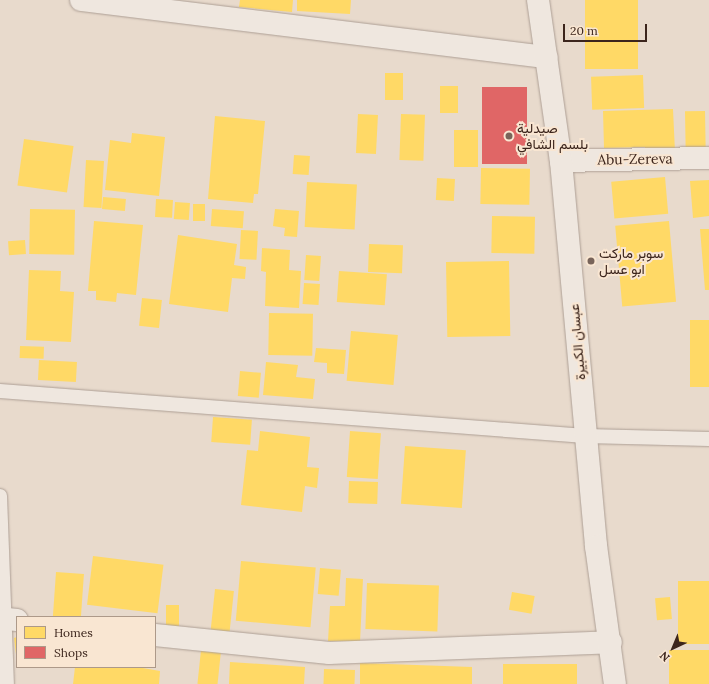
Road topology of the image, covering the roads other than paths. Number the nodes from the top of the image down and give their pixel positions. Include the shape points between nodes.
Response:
1 (81, 0) edge
2 (538, 0) edge
3 (547, 57) junction
4 (709, 158) edge
5 (561, 161) junction
6 (0, 391) edge
7 (585, 436) junction
8 (709, 439) edge
9 (0, 496) edge
10 (2, 557) edge
11 (12, 619) edge
12 (156, 634) edge
13 (611, 642) junction
14 (7, 684) edge
15 (615, 684) edge

1 - 3 street
2 - 3 street, عبسان الكبيرة
3 - 5 street, عبسان الكبيرة
4 - 5 street, Abu-Zereva
5 - 7 street, عبسان الكبيرة
6 - 7 lane
7 - 8 lane
7 - 13 street, عبسان الكبيرة
9 - 10 lane
10 - 11 lane
11 - 14 lane
12 - 13 street via 329,653
13 - 15 street, عبسان الكبيرة

